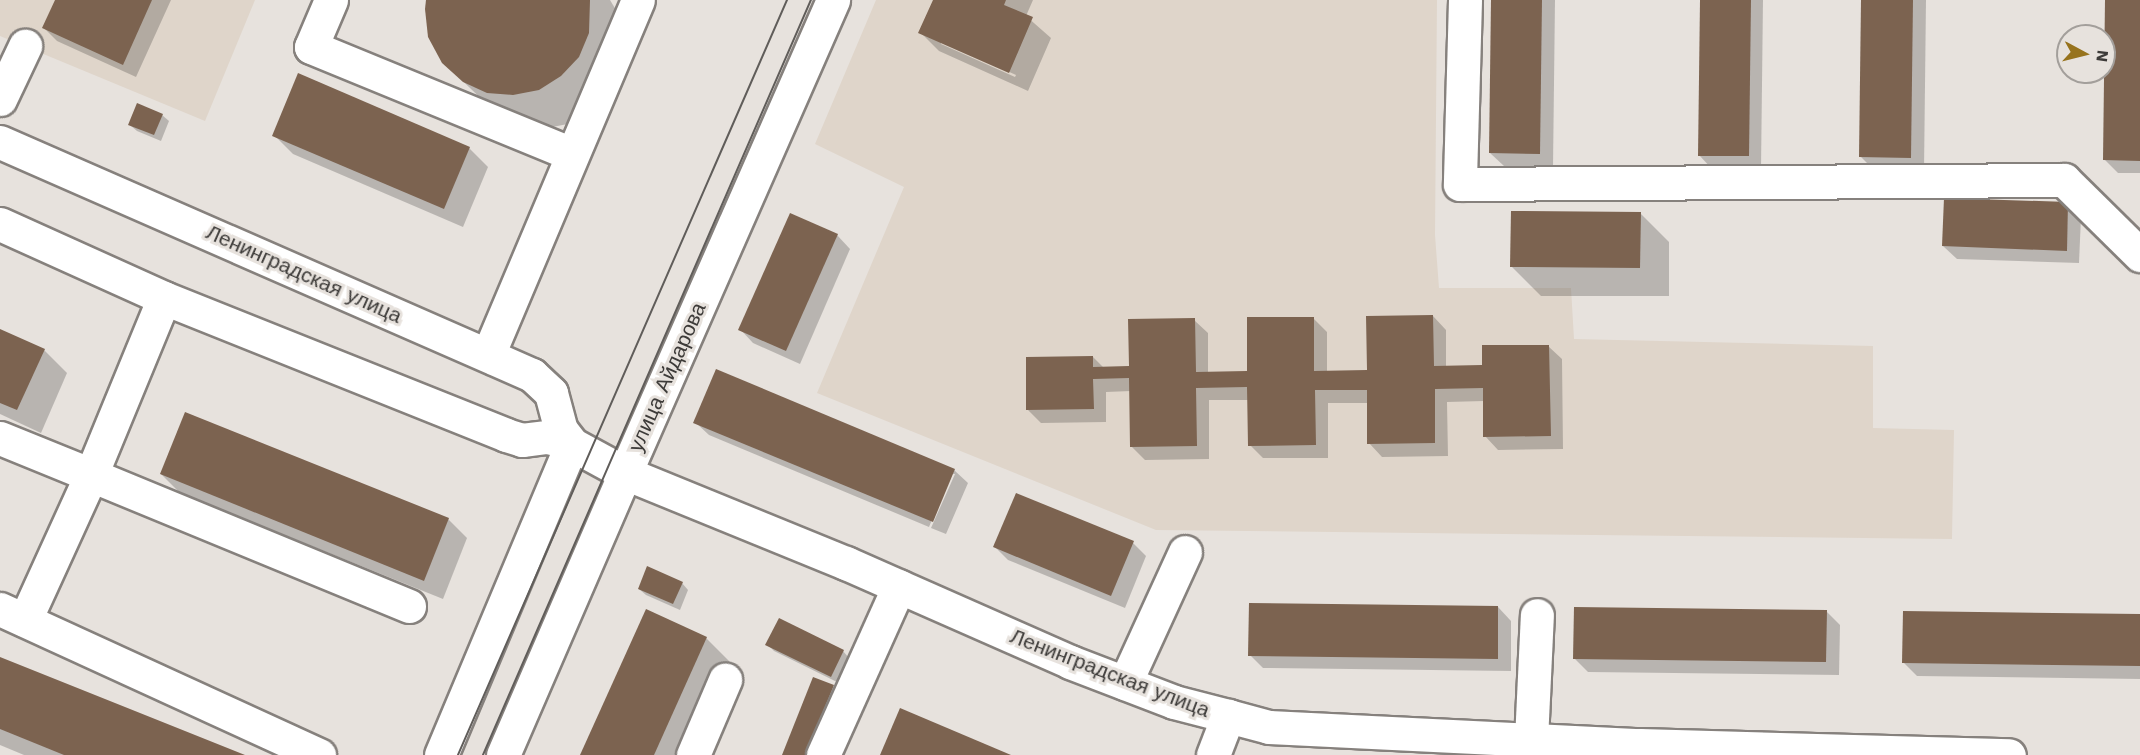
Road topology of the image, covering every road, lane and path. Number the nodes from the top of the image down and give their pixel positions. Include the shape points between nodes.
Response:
1 (331, 0) edge
2 (638, 0) edge
3 (833, 0) edge
4 (1465, 0) edge
5 (25, 46) dead end
6 (0, 99) edge
7 (0, 142) edge
8 (572, 154) junction
9 (0, 224) edge
10 (2140, 255) edge
11 (164, 298) junction
12 (488, 355) junction
13 (0, 438) edge
14 (572, 444) junction
15 (625, 473) junction
16 (91, 475) junction
17 (1185, 552) dead end
18 (899, 586) junction
19 (409, 606) dead end
20 (13, 614) edge
21 (1537, 615) dead end
22 (725, 680) dead end
23 (1125, 683) junction
24 (1228, 716) junction
25 (1531, 740) junction
26 (1640, 750) edge
27 (319, 755) edge
28 (441, 755) edge
29 (503, 755) edge
30 (693, 755) edge
31 (823, 755) edge
32 (1213, 755) edge
33 (2009, 755) edge

1 - 8 main road via 311,47
2 - 8 main road
3 - 15 main road, улица Айдарова
4 - 10 main road via 1460,184 2064,180
5 - 6 main road
7 - 12 main road, Ленинградская улица
8 - 12 main road
9 - 11 main road, Ленинградская улица
11 - 14 main road, Ленинградская улица via 506,435 522,440 556,438
11 - 16 main road
12 - 14 main road, Ленинградская улица via 542,383 555,400 561,430
13 - 16 main road
14 - 15 main road, Ленинградская улица
14 - 28 main road
15 - 18 main road, Ленинградская улица
15 - 29 main road, улица Айдарова
16 - 19 main road
16 - 20 main road
17 - 23 main road
18 - 23 main road, Ленинградская улица
18 - 31 main road
20 - 27 main road
21 - 25 main road
22 - 30 main road
23 - 24 main road, Ленинградская улица via 1174,702
24 - 25 main road, Ленинградская улица via 1269,727
24 - 32 main road
25 - 26 main road, Ленинградская улица
26 - 33 main road, Ленинградская улица

